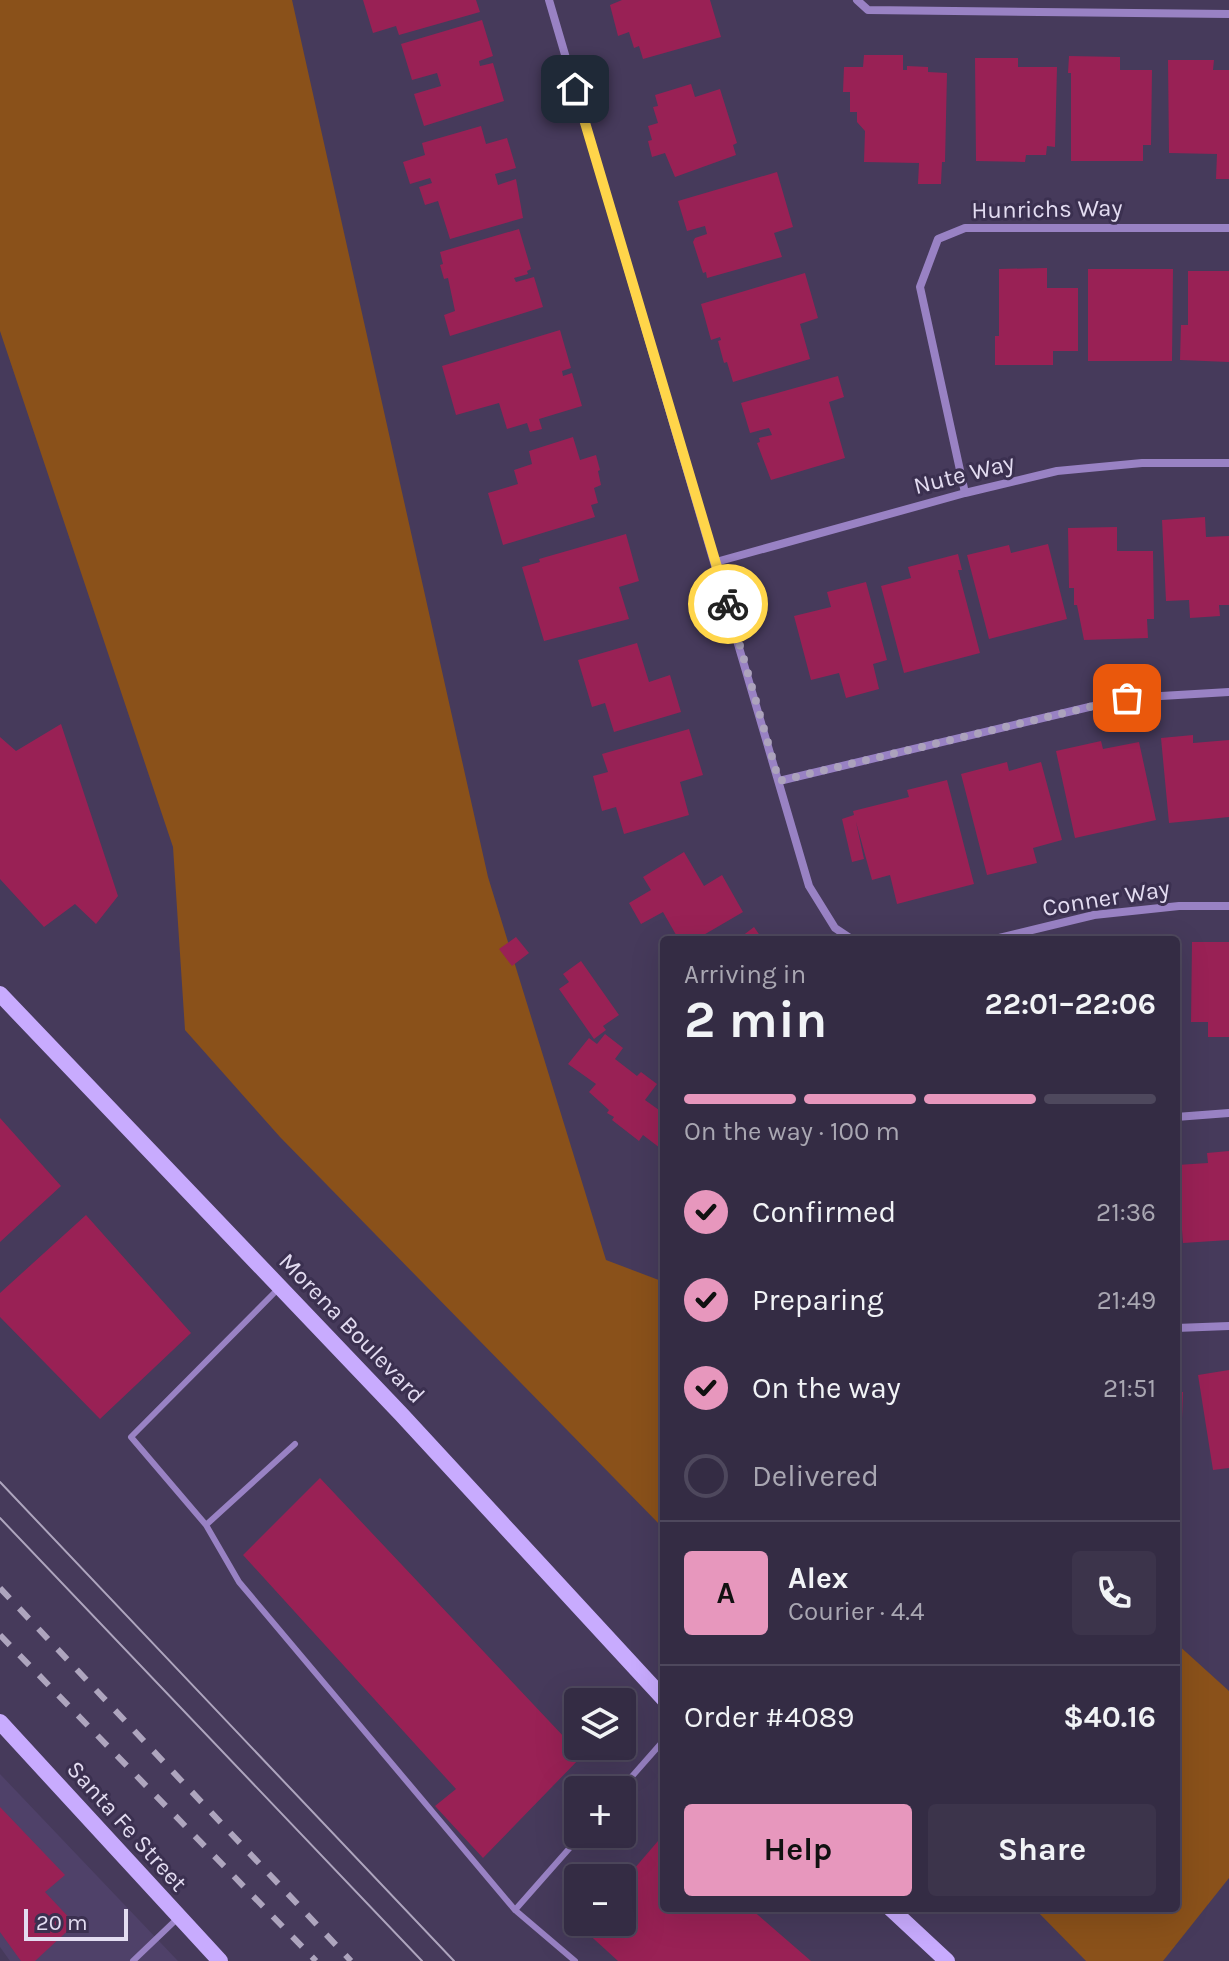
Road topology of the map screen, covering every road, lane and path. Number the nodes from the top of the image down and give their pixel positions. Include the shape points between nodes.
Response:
1 (549, 0) edge
2 (857, 0) edge
3 (1229, 14) edge
4 (1229, 228) edge
5 (1229, 463) edge
6 (965, 493) junction
7 (716, 562) junction
8 (1229, 692) edge
9 (779, 781) junction
10 (1229, 906) edge
11 (847, 936) edge
12 (1007, 936) edge
13 (0, 994) edge
14 (1229, 1113) edge
15 (1180, 1117) edge
16 (280, 1287) junction
17 (1229, 1326) edge
18 (1180, 1328) edge
19 (295, 1444) dead end
20 (206, 1525) junction
21 (660, 1695) edge
22 (0, 1722) edge
23 (660, 1745) edge
24 (632, 1776) edge
25 (570, 1848) edge
26 (515, 1910) junction
27 (894, 1912) edge
28 (179, 1917) junction
29 (133, 1961) edge
30 (220, 1961) edge
31 (575, 1961) edge
32 (947, 1961) edge

1 - 7 street
2 - 3 street via 868,10
4 - 6 street, Hunrichs Way via 965,228 938,239 920,287
5 - 6 street, Nute Way via 1142,463 1057,471
6 - 7 street, Nute Way
7 - 9 street
8 - 9 street via 1127,698
9 - 11 street via 809,886 835,928
10 - 12 street, Conner Way via 1094,915
13 - 16 main road, Morena Boulevard
14 - 15 street
16 - 20 lane via 131,1437
16 - 21 main road, Morena Boulevard
17 - 18 street
19 - 20 lane
20 - 26 lane via 239,1582
22 - 28 main road, Santa Fe Street
23 - 24 lane
25 - 26 lane
26 - 31 lane
27 - 32 main road
28 - 29 lane
28 - 30 main road, Santa Fe Street

